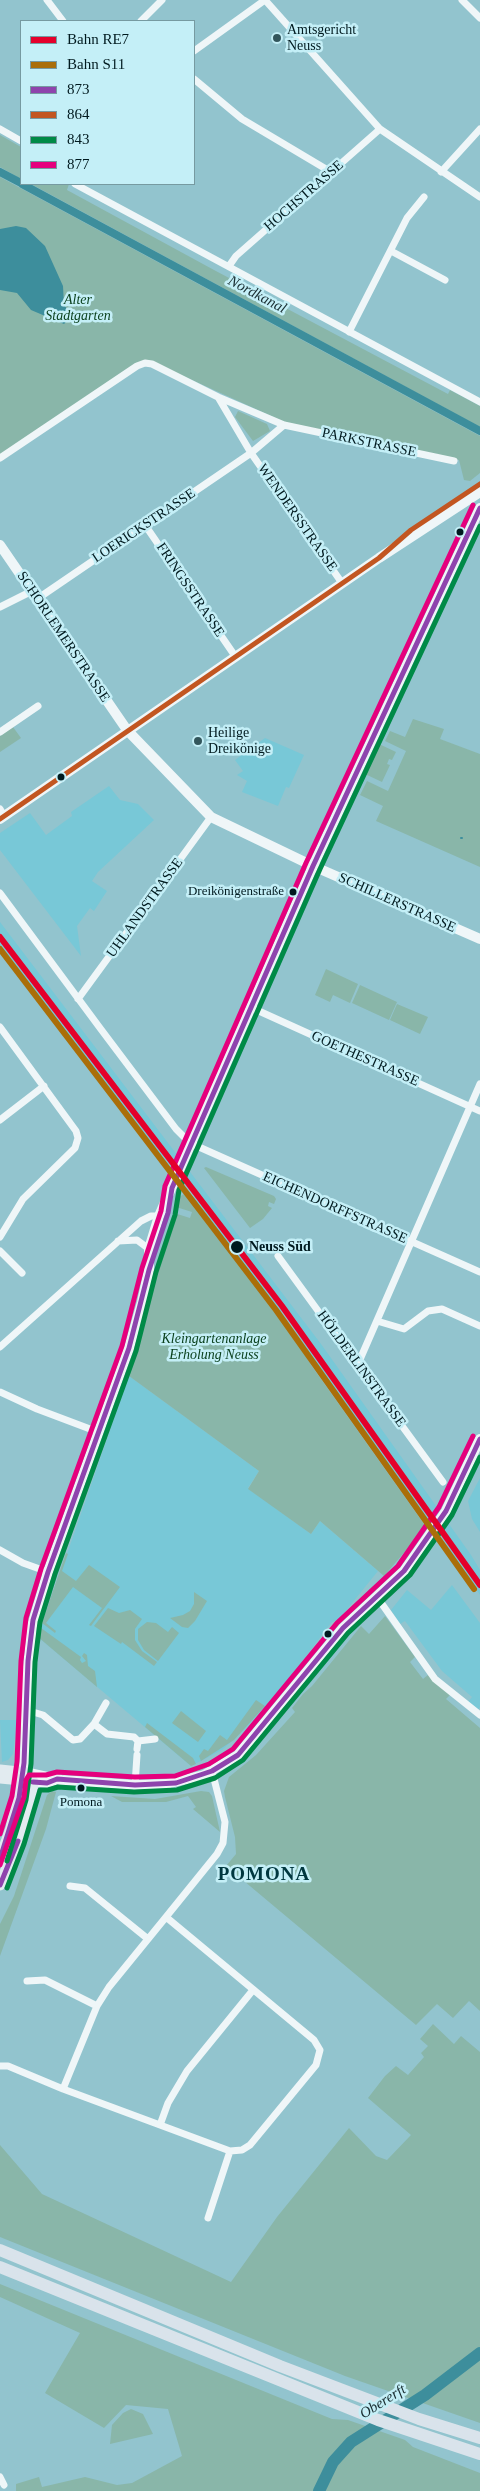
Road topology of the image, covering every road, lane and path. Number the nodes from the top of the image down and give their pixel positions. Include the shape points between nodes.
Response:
1 (47, 0) edge
2 (162, 0) edge
3 (265, 0) edge
4 (462, 0) edge
5 (480, 18) edge
6 (62, 20) edge
7 (142, 20) edge
8 (195, 50) edge
9 (195, 80) edge
10 (380, 128) junction
11 (0, 129) edge
12 (480, 129) edge
13 (20, 140) edge
14 (331, 172) junction
15 (441, 172) junction
16 (77, 185) edge
17 (424, 197) dead end
18 (480, 197) edge
19 (391, 251) junction
20 (229, 266) junction
21 (445, 280) dead end
22 (349, 332) junction
23 (218, 397) junction
24 (480, 402) edge
25 (284, 425) junction
26 (251, 452) junction
27 (0, 458) edge
28 (454, 461) dead end
29 (479, 487) edge
30 (480, 502) edge
31 (480, 508) edge
32 (145, 525) junction
33 (421, 530) junction
34 (0, 545) edge
35 (379, 558) junction
36 (342, 583) junction
37 (35, 595) junction
38 (0, 606) edge
39 (235, 656) junction
40 (38, 706) dead end
41 (127, 730) junction
42 (0, 732) edge
43 (1, 814) edge
44 (211, 817) junction
45 (313, 866) junction
46 (0, 893) edge
47 (480, 939) edge
48 (78, 999) junction
49 (250, 1007) junction
50 (0, 1027) edge
51 (480, 1084) edge
52 (44, 1086) junction
53 (470, 1106) junction
54 (480, 1111) edge
55 (0, 1120) edge
56 (190, 1143) junction
57 (159, 1216) junction
58 (0, 1237) edge
59 (117, 1241) junction
60 (411, 1242) junction
61 (148, 1249) junction
62 (0, 1251) edge
63 (278, 1256) dead end
64 (480, 1272) edge
65 (22, 1273) dead end
66 (377, 1321) junction
67 (480, 1326) edge
68 (0, 1347) edge
69 (358, 1364) junction
70 (0, 1392) edge
71 (98, 1432) junction
72 (480, 1439) edge
73 (442, 1482) dead end
74 (0, 1550) edge
75 (48, 1572) junction
76 (377, 1597) junction
77 (106, 1703) dead end
78 (26, 1710) junction
79 (480, 1715) edge
80 (94, 1724) junction
81 (155, 1739) dead end
82 (138, 1741) junction
83 (0, 1770) edge
84 (212, 1771) junction
85 (26, 1777) junction
86 (0, 1778) edge
87 (135, 1785) junction
88 (0, 1858) edge
89 (0, 1885) edge
90 (70, 1886) dead end
91 (166, 1917) junction
92 (148, 1939) junction
93 (27, 1981) dead end
94 (254, 1990) junction
95 (98, 2006) junction
96 (0, 2066) edge
97 (64, 2089) junction
98 (160, 2125) junction
99 (230, 2151) junction
100 (208, 2218) dead end
101 (0, 2250) edge
102 (0, 2267) edge
103 (480, 2438) edge
104 (480, 2454) edge
105 (0, 2477) edge
106 (4, 2485) dead end

1 - 6 street
2 - 7 street
3 - 8 street
3 - 10 street
4 - 5 street
9 - 14 street via 242,119
10 - 14 street, HOCHSTRASSE
10 - 15 street
11 - 13 street
12 - 15 street
14 - 20 street, HOCHSTRASSE via 236,256
15 - 18 street
16 - 20 street
17 - 19 street via 408,218
19 - 21 street
19 - 22 street
20 - 22 street
22 - 24 street
23 - 25 street, PARKSTRASSE
23 - 26 street, WENDERSSTRASSE
23 - 27 street, PARKSTRASSE via 152,364 141,364
25 - 26 street, LOERICKSTRASSE
25 - 28 street, PARKSTRASSE
26 - 32 street, LOERICKSTRASSE
26 - 36 street, WENDERSSTRASSE
29 - 33 main road via 462,504
29 - 35 main road via 411,530
30 - 33 main road via 464,507 428,531
31 - 45 main road
32 - 37 street, LOERICKSTRASSE
32 - 39 street, FRINGSSTRASSE
33 - 35 main road
34 - 37 main road, SCHORLEMERSTRASSE
35 - 36 main road
36 - 39 main road
37 - 38 street, LOERICKSTRASSE
37 - 41 main road, SCHORLEMERSTRASSE
39 - 41 main road
40 - 42 street
41 - 43 main road
41 - 44 main road
44 - 45 main road
44 - 48 street, UHLANDSTRASSE
45 - 47 main road, SCHILLERSTRASSE
45 - 49 main road
46 - 48 street
48 - 56 street
49 - 53 street, GOETHESTRASSE
49 - 56 main road
50 - 52 street
51 - 53 street
52 - 55 street
52 - 58 street via 76,1131 77,1144 23,1199
53 - 54 street, GOETHESTRASSE
53 - 60 street
56 - 57 main road
56 - 60 street, EICHENDORFFSTRASSE
57 - 59 street via 141,1221
57 - 61 main road
59 - 61 street via 134,1240
59 - 68 street
60 - 64 street, EICHENDORFFSTRASSE
60 - 66 street
61 - 71 main road via 149,1270 142,1302
62 - 65 street
63 - 69 street, HÖLDERLINSTRASSE
66 - 67 street via 404,1329 428,1311 442,1309
66 - 69 street
69 - 73 street, HÖLDERLINSTRASSE
70 - 71 street
71 - 75 main road
72 - 76 main road via 442,1518 404,1570
74 - 75 street
75 - 78 main road via 31,1632
76 - 79 street via 436,1679
76 - 84 main road via 339,1633 247,1746 230,1762
77 - 80 street
78 - 80 street via 43,1715 73,1740 80,1740
78 - 85 main road
80 - 82 street via 108,1734 130,1736
81 - 82 street
82 - 87 street
83 - 85 main road
84 - 87 main road via 176,1783
84 - 91 street via 225,1822 223,1843
85 - 86 main road
85 - 87 main road via 47,1783 57,1779
85 - 88 main road
85 - 89 main road via 31,1799
90 - 92 street via 85,1888
91 - 92 street
91 - 94 street
92 - 95 street via 109,1987
93 - 95 street via 45,1980
94 - 98 street via 187,2071
94 - 99 street via 314,2040 321,2054 316,2065 250,2145
95 - 97 street
96 - 97 street via 8,2066
97 - 98 street
98 - 99 street
99 - 100 street
101 - 103 highway via 280,2366 419,2419
102 - 104 highway via 378,2420
105 - 106 street

